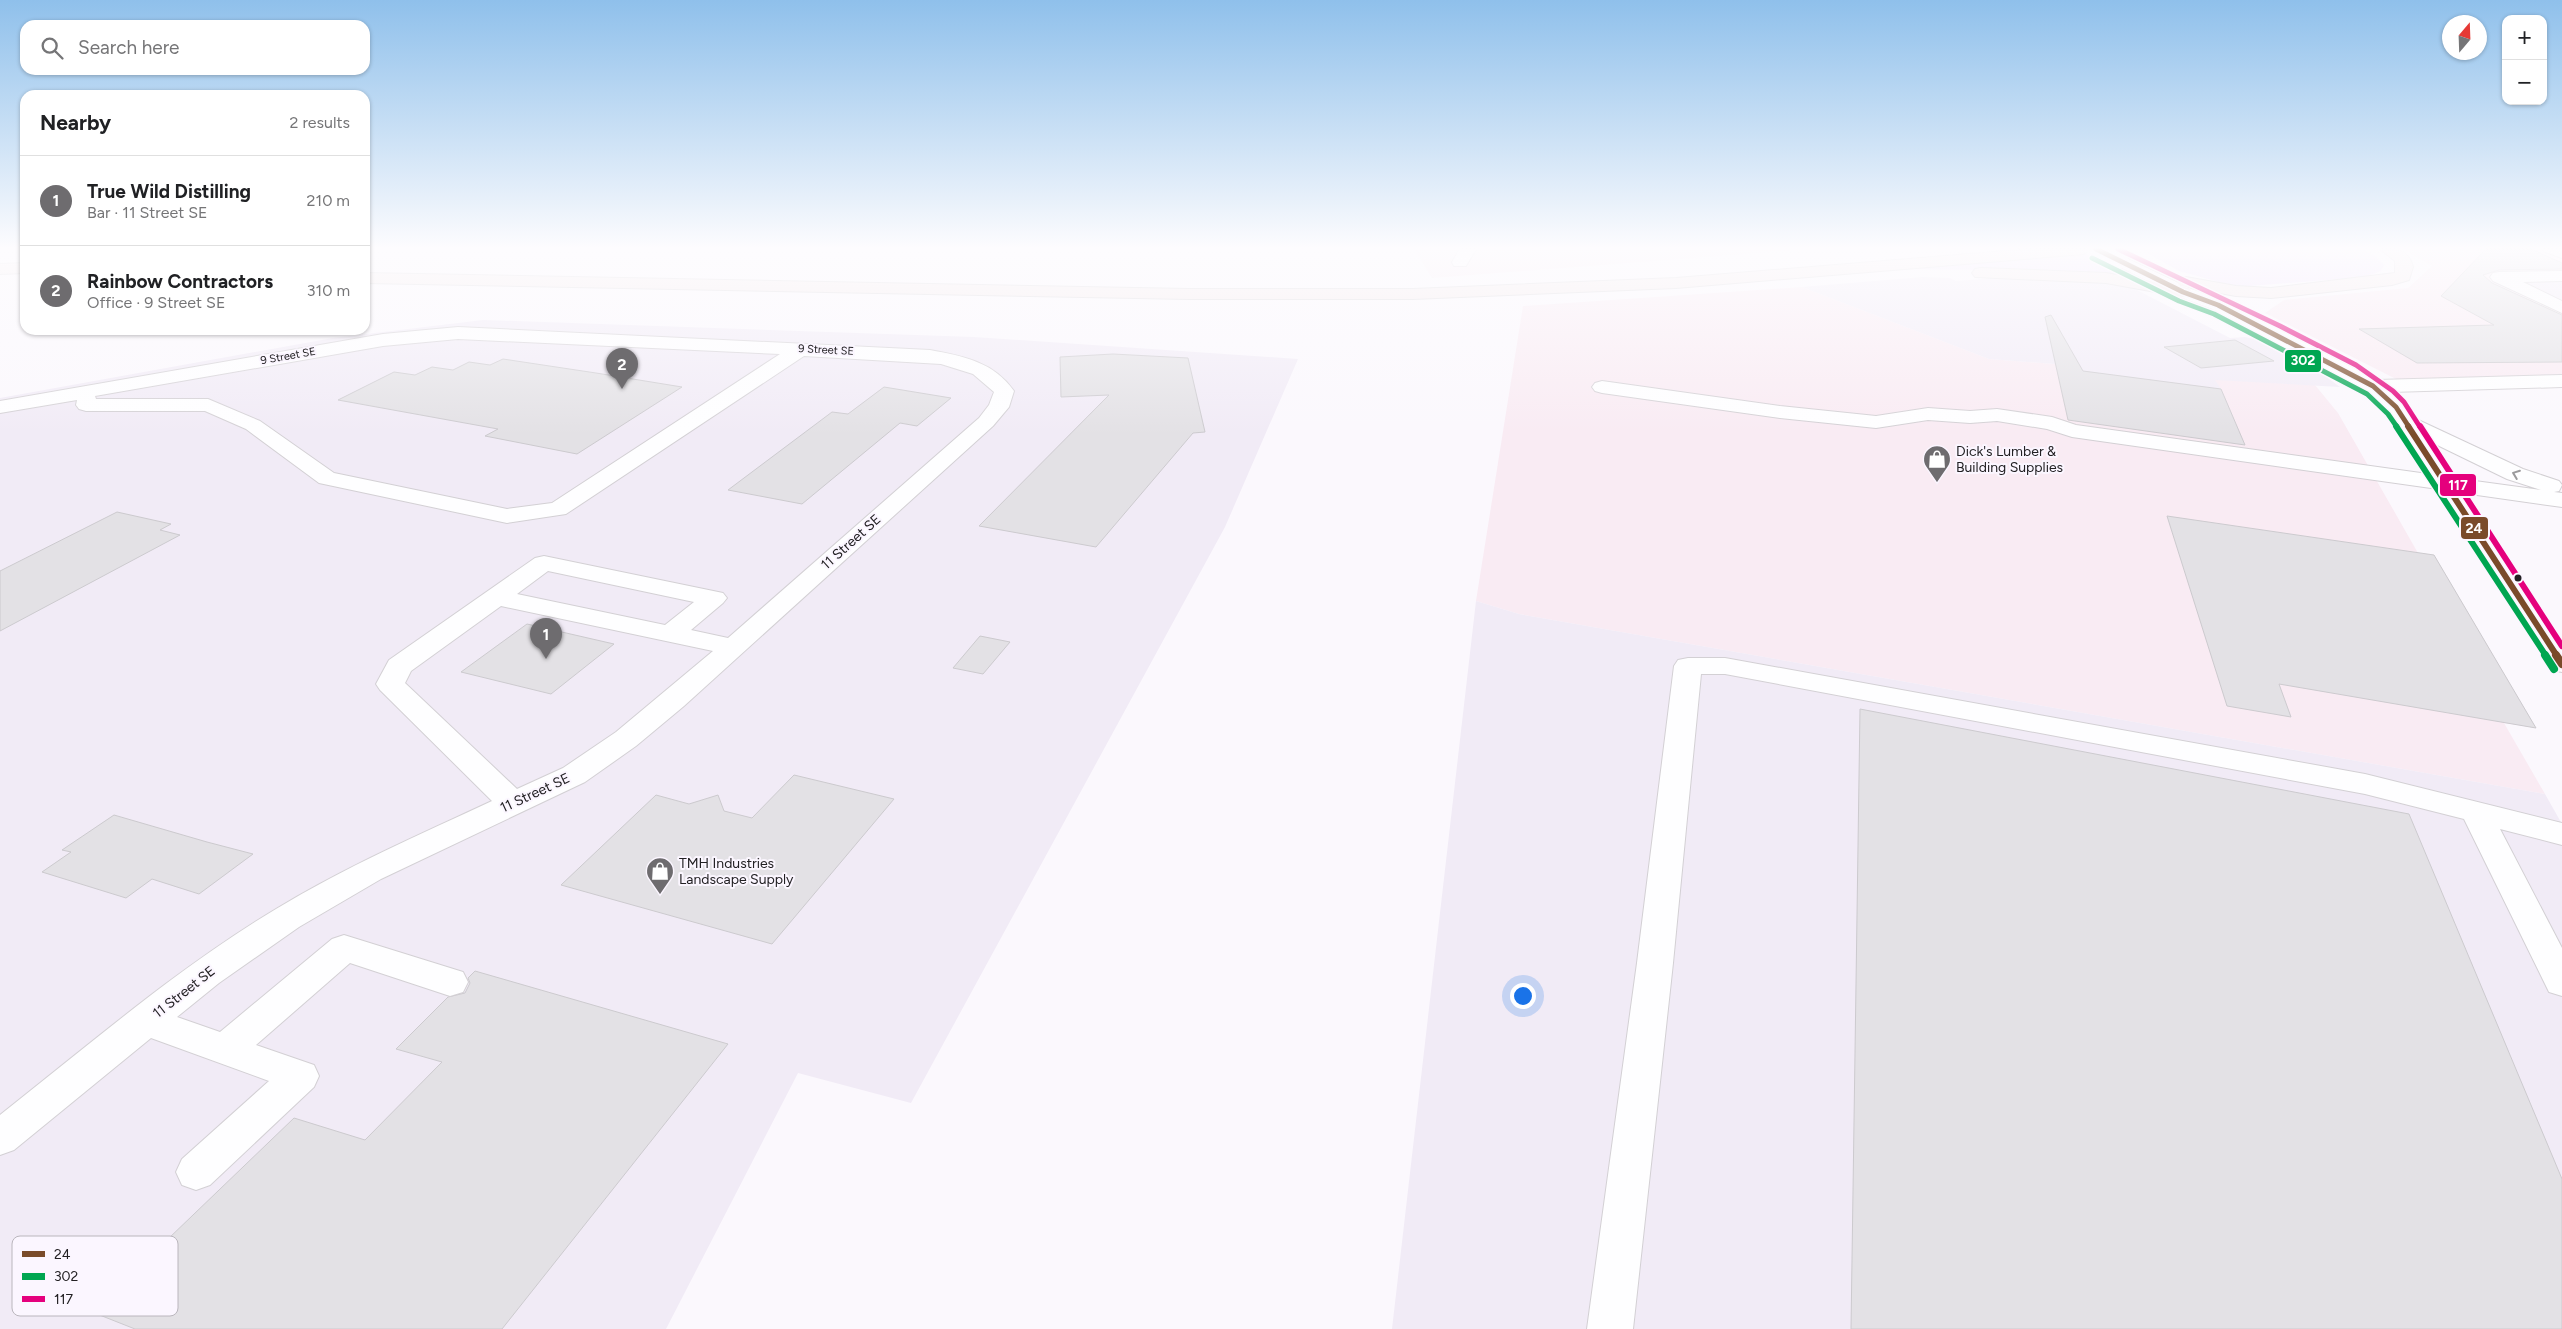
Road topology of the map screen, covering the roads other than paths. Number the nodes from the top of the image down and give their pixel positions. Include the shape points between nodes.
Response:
1 (2230, 311) edge
2 (801, 349) junction
3 (994, 377) joint
4 (2558, 384) edge
5 (2373, 386) junction
6 (1602, 387) dead end
7 (88, 391) junction
8 (0, 407) edge
9 (2406, 422) junction
10 (2447, 484) junction
11 (2562, 490) edge
12 (2562, 500) edge
13 (496, 596) junction
14 (670, 634) junction
15 (733, 647) junction
16 (2562, 664) edge
17 (513, 802) junction
18 (2475, 811) junction
19 (2562, 834) edge
20 (450, 982) dead end
21 (2562, 982) edge
22 (146, 1021) junction
23 (226, 1049) junction
24 (0, 1138) edge
25 (196, 1172) dead end
26 (1610, 1329) edge

1 - 5 street
2 - 3 street, 9 Street SE via 930,356 964,362
2 - 7 street, 9 Street SE via 458,333 383,340
2 - 7 street via 558,509 507,516 327,478 253,425 208,405 86,406
3 - 15 street, 11 Street SE via 1004,391 999,407 986,422
4 - 5 street
5 - 9 street via 2396,407
6 - 10 street via 1876,422 1928,414 1970,417 1998,428 2055,436 2072,431
7 - 8 street, 9 Street SE
9 - 10 street
11 -> 9 street via 2516,474
10 - 12 street
10 - 16 street
13 - 14 street
13 - 14 street via 544,563 714,598
13 - 17 street via 399,666 390,684
14 - 15 street
15 - 17 street, 11 Street SE via 626,739 574,775
17 - 22 street, 11 Street SE via 369,871 287,918 206,973
18 - 19 street
18 - 21 street
18 - 26 street via 2365,784 1735,668 1688,666
20 - 23 street via 344,948
22 - 23 street
22 - 24 street, 11 Street SE
23 - 25 street via 300,1076

